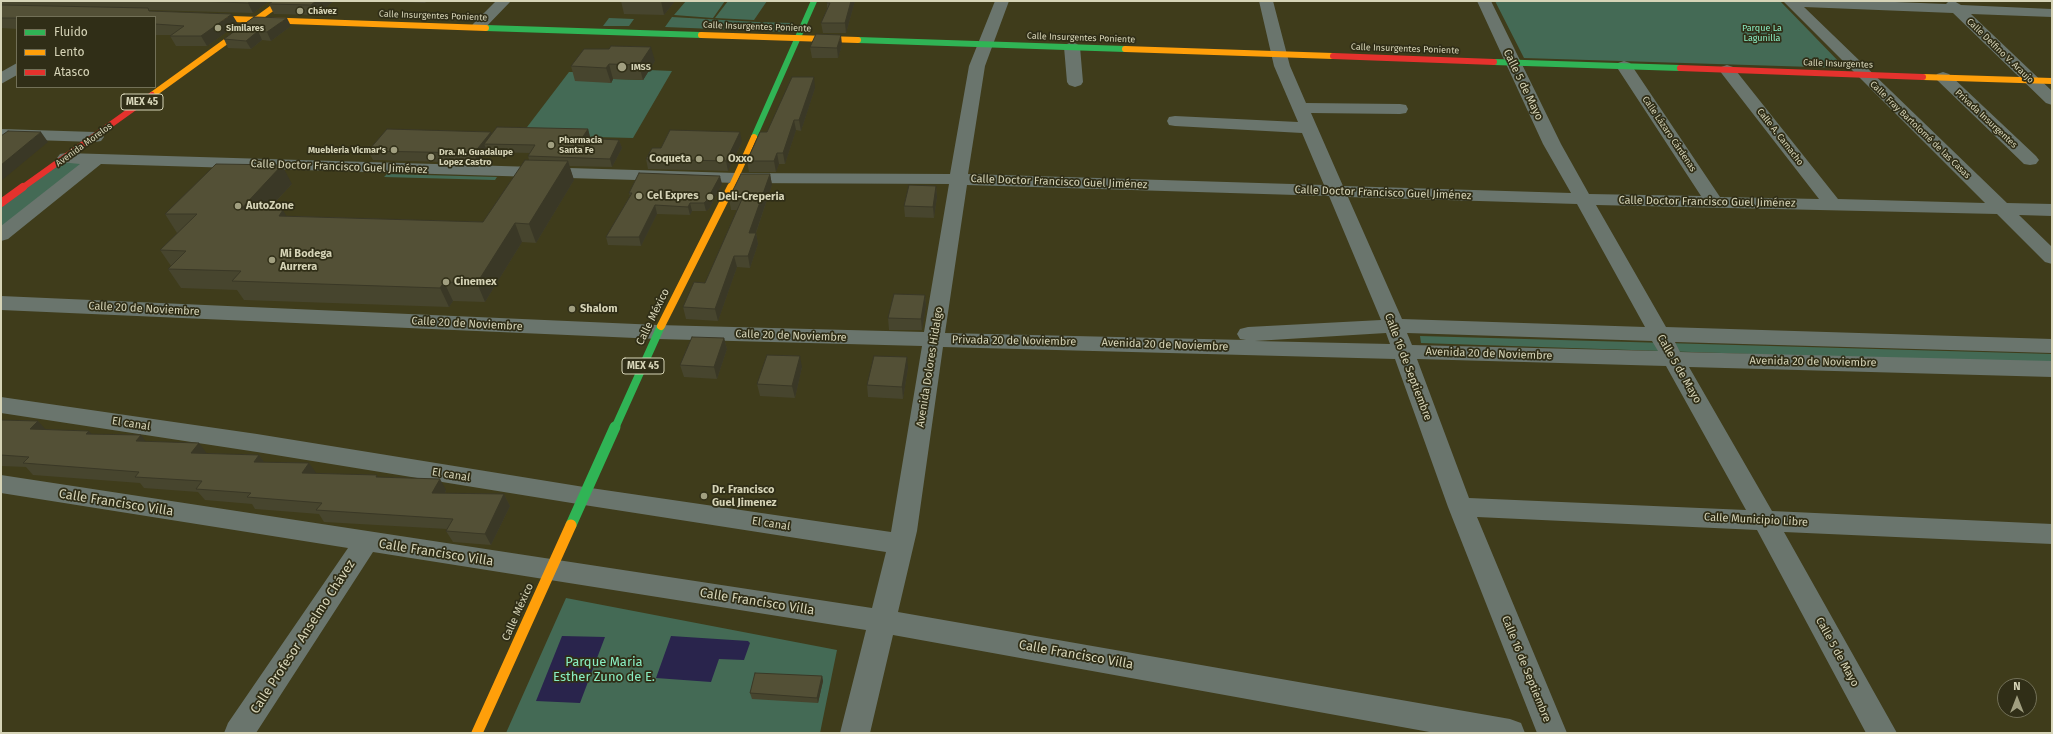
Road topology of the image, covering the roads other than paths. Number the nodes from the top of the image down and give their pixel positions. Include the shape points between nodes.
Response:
1 (282, 1) edge
2 (504, 1) edge
3 (814, 1) edge
4 (1002, 1) edge
5 (1266, 1) edge
6 (1484, 1) edge
7 (1790, 2) edge
8 (1953, 5) edge
9 (2052, 12) edge
10 (197, 17) edge
11 (256, 20) junction
12 (478, 28) junction
13 (798, 38) junction
14 (985, 44) junction
15 (1072, 48) junction
16 (1278, 54) junction
17 (1513, 63) junction
18 (1624, 66) junction
19 (16, 69) edge
20 (1727, 70) junction
21 (1864, 75) junction
22 (1943, 78) junction
23 (1, 79) edge
24 (2031, 80) junction
25 (2052, 81) edge
26 (1075, 82) dead end
27 (2052, 100) edge
28 (1400, 109) dead end
29 (1304, 118) junction
30 (1175, 121) dead end
31 (1, 134) edge
32 (95, 137) junction
33 (66, 158) junction
34 (96, 159) junction
35 (2030, 160) dead end
36 (736, 178) junction
37 (959, 179) junction
38 (1336, 191) junction
39 (1583, 199) junction
40 (1714, 202) junction
41 (1, 203) edge
42 (1833, 205) junction
43 (2001, 209) junction
44 (2052, 210) edge
45 (1, 235) edge
46 (2052, 258) edge
47 (1, 303) edge
48 (1394, 326) junction
49 (658, 332) junction
50 (1660, 334) junction
51 (934, 339) junction
52 (1900, 342) junction
53 (1093, 343) junction
54 (2052, 346) edge
55 (1403, 352) junction
56 (1674, 359) junction
57 (1920, 365) junction
58 (2052, 369) edge
59 (1, 404) edge
60 (1, 484) edge
61 (584, 496) junction
62 (1460, 507) junction
63 (1765, 521) junction
64 (2052, 534) edge
65 (366, 542) junction
66 (901, 544) junction
67 (550, 571) junction
68 (882, 621) junction
69 (239, 733) edge
70 (477, 733) edge
71 (855, 733) edge
72 (1510, 733) edge
73 (1552, 733) edge
74 (1882, 733) edge

1 - 11 street, Avenida Morelos / MEX 45
2 - 12 street
3 - 13 street, Calle México / MEX 45
4 - 14 street, Avenida Dolores Hidalgo
5 - 16 street, Calle 16 de Septiembre
6 - 17 street, Calle 5 de Mayo
7 - 8 street
7 - 21 street, Calle Fray Bartolomé de las Casas
8 - 9 street
8 - 24 street, Calle Delfino V. Araujo
10 - 11 street, Calle Insurgentes Poniente
11 - 12 street, Calle Insurgentes Poniente
11 - 32 street, Avenida Morelos / MEX 45
12 - 13 street, Calle Insurgentes Poniente
13 - 14 street, Calle Insurgentes Poniente
13 - 36 street, Calle México / MEX 45
14 - 15 street, Calle Insurgentes Poniente
14 - 37 street, Avenida Dolores Hidalgo via 973,85
15 - 16 street, Calle Insurgentes Poniente
15 - 26 street
16 - 17 street, Calle Insurgentes Poniente
16 - 29 street, Calle 16 de Septiembre
17 - 18 street, Calle Insurgentes Poniente
17 - 39 street, Calle 5 de Mayo via 1552,144
18 - 20 street, Calle Insurgentes
18 - 40 street, Calle Lázaro Cárdenas
19 - 23 street
20 - 21 street, Calle Insurgentes
20 - 42 street, Calle A. Camacho
21 - 22 street, Calle Insurgentes
21 - 43 street, Calle Fray Bartolomé de las Casas
22 - 24 street, Calle Insurgentes
22 - 35 street, Privada Insurgentes
24 - 25 street, Calle Insurgentes
24 - 27 street, Calle Delfino V. Araujo
28 - 29 street
29 - 30 street
29 - 38 street, Calle 16 de Septiembre
31 - 32 street
32 - 33 street, Avenida Morelos / MEX 45
33 - 34 street, Calle Doctor Francisco Guel Jiménez
33 - 41 street, Avenida Morelos / MEX 45
34 - 36 street, Calle Doctor Francisco Guel Jiménez
34 - 45 street, Avenida Morelos
36 - 37 street, Calle Doctor Francisco Guel Jiménez
36 - 49 street, Calle México / MEX 45
37 - 38 street, Calle Doctor Francisco Guel Jiménez
37 - 51 street, Avenida Dolores Hidalgo
38 - 39 street, Calle Doctor Francisco Guel Jiménez
38 - 48 street, Calle 16 de Septiembre
39 - 40 street, Calle Doctor Francisco Guel Jiménez
39 - 50 street, Calle 5 de Mayo
40 - 42 street, Calle Doctor Francisco Guel Jiménez
42 - 43 street, Calle Doctor Francisco Guel Jiménez
43 - 44 street, Calle Doctor Francisco Guel Jiménez
43 - 46 street, Calle Fray Bartolomé de las Casas
47 - 49 street, Calle 20 de Noviembre
48 - 50 street, Avenida 20 de Noviembre
48 - 53 street, Avenida 20 de Noviembre
48 - 55 street, Calle 16 de Septiembre
49 - 51 street, Calle 20 de Noviembre
49 - 61 street, Calle México / MEX 45
50 - 52 street, Avenida 20 de Noviembre
50 - 56 street, Calle 5 de Mayo
51 - 53 street, Privada 20 de Noviembre
51 - 66 street, Avenida Dolores Hidalgo
52 - 54 street, Avenida 20 de Noviembre
52 - 57 street
53 - 55 street, Avenida 20 de Noviembre
55 - 56 street, Avenida 20 de Noviembre
55 - 62 street, Calle 16 de Septiembre
56 - 57 street, Avenida 20 de Noviembre
56 - 63 street, Calle 5 de Mayo
57 - 58 street, Avenida 20 de Noviembre
59 - 61 street, El canal
60 - 65 street, Calle Francisco Villa
61 - 66 street, El canal
61 - 67 street, Calle México / MEX 45
62 - 63 street, Calle Municipio Libre
62 - 73 street, Calle 16 de Septiembre
63 - 64 street, Calle Municipio Libre
63 - 74 street, Calle 5 de Mayo
65 - 67 street, Calle Francisco Villa
65 - 69 street, Calle Profesor Anselmo Chávez
66 - 68 street, Avenida Dolores Hidalgo
67 - 68 street, Calle Francisco Villa
67 - 70 street, Calle México / MEX 45
68 - 71 street, Avenida Dolores Hidalgo
68 - 72 street, Calle Francisco Villa

